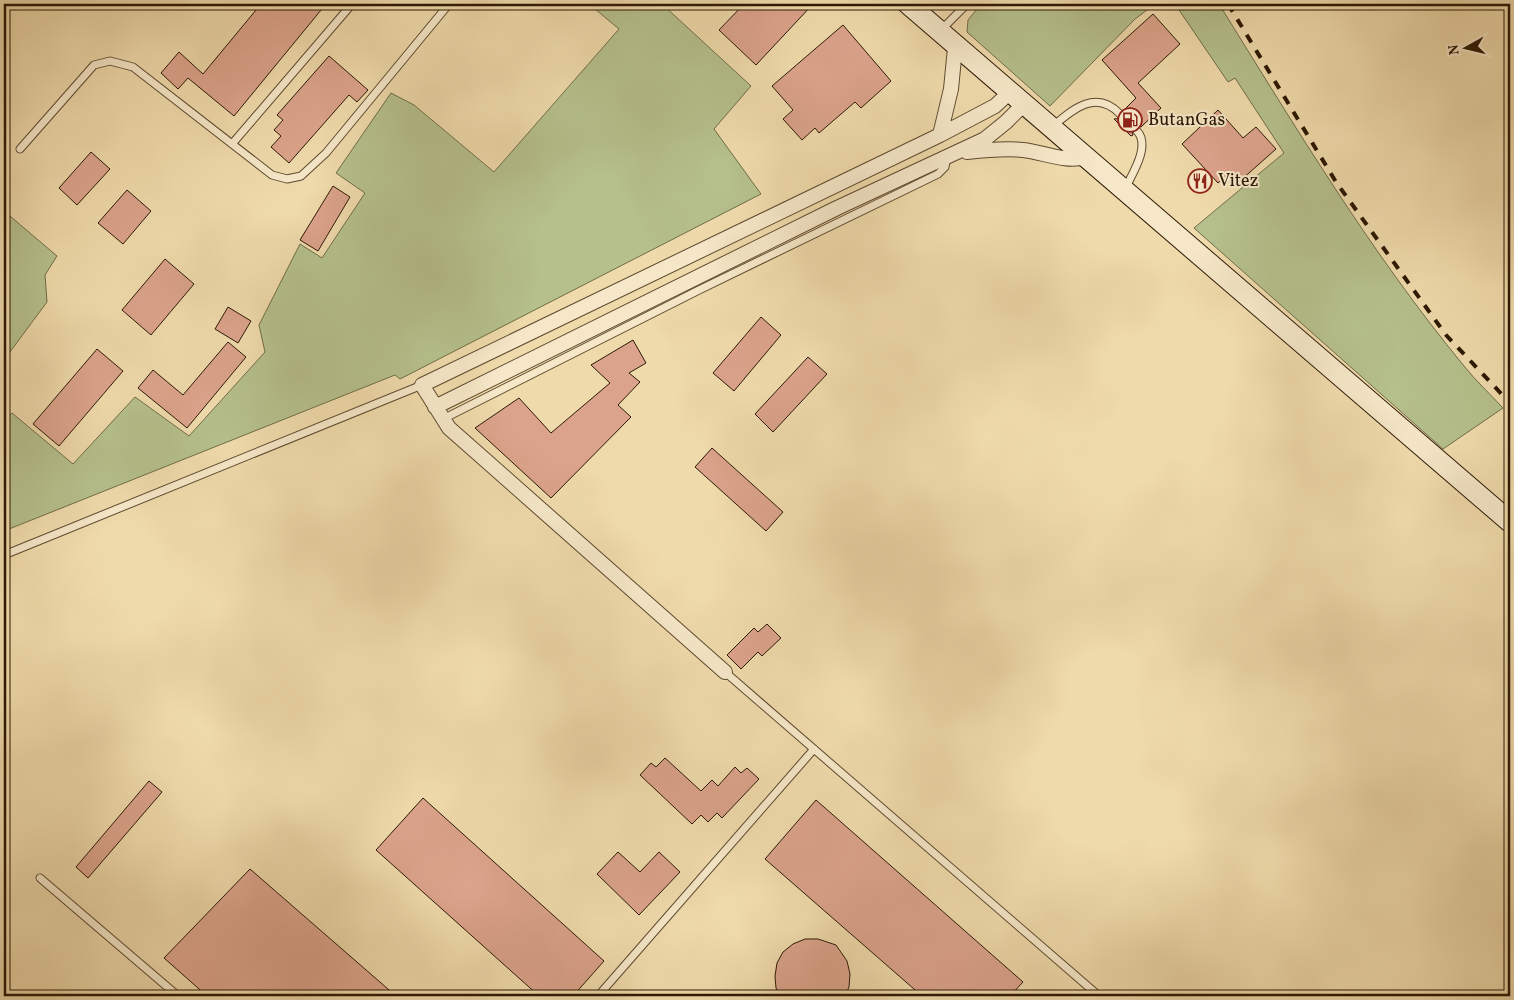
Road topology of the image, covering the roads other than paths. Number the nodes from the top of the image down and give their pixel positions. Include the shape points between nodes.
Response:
1 (352, 4) edge
2 (449, 4) edge
3 (908, 4) edge
4 (967, 4) edge
5 (947, 37) junction
6 (1017, 98) junction
7 (1120, 114) dead end
8 (1052, 127) junction
9 (1136, 131) dead end
10 (940, 135) junction
11 (232, 144) junction
12 (20, 149) dead end
13 (950, 155) junction
14 (1086, 157) junction
15 (1125, 190) junction
16 (422, 384) junction
17 (439, 413) junction
18 (1510, 522) edge
19 (4, 555) edge
20 (725, 672) joint
21 (814, 749) junction
22 (40, 878) dead end
23 (178, 996) edge
24 (598, 996) edge
25 (1099, 996) edge

1 - 11 lane
2 - 11 lane via 326,153 301,176 287,179 272,176
3 - 5 street
4 - 5 lane
5 - 6 street
5 - 10 street via 955,48 951,89
6 - 8 street
6 - 10 street
6 - 13 street via 1006,122 985,139
7 - 8 lane via 1112,106 1087,103
8 - 14 street
9 - 15 lane via 1142,144
10 - 16 street
11 - 12 lane via 133,67 110,61 94,64
13 - 14 street via 985,150 1023,150 1057,157
13 - 17 street via 836,208
14 - 15 street
15 - 18 street
16 - 17 street
16 - 19 lane
17 - 20 street via 449,428
20 - 21 lane
21 - 24 lane
21 - 25 lane
22 - 23 lane

